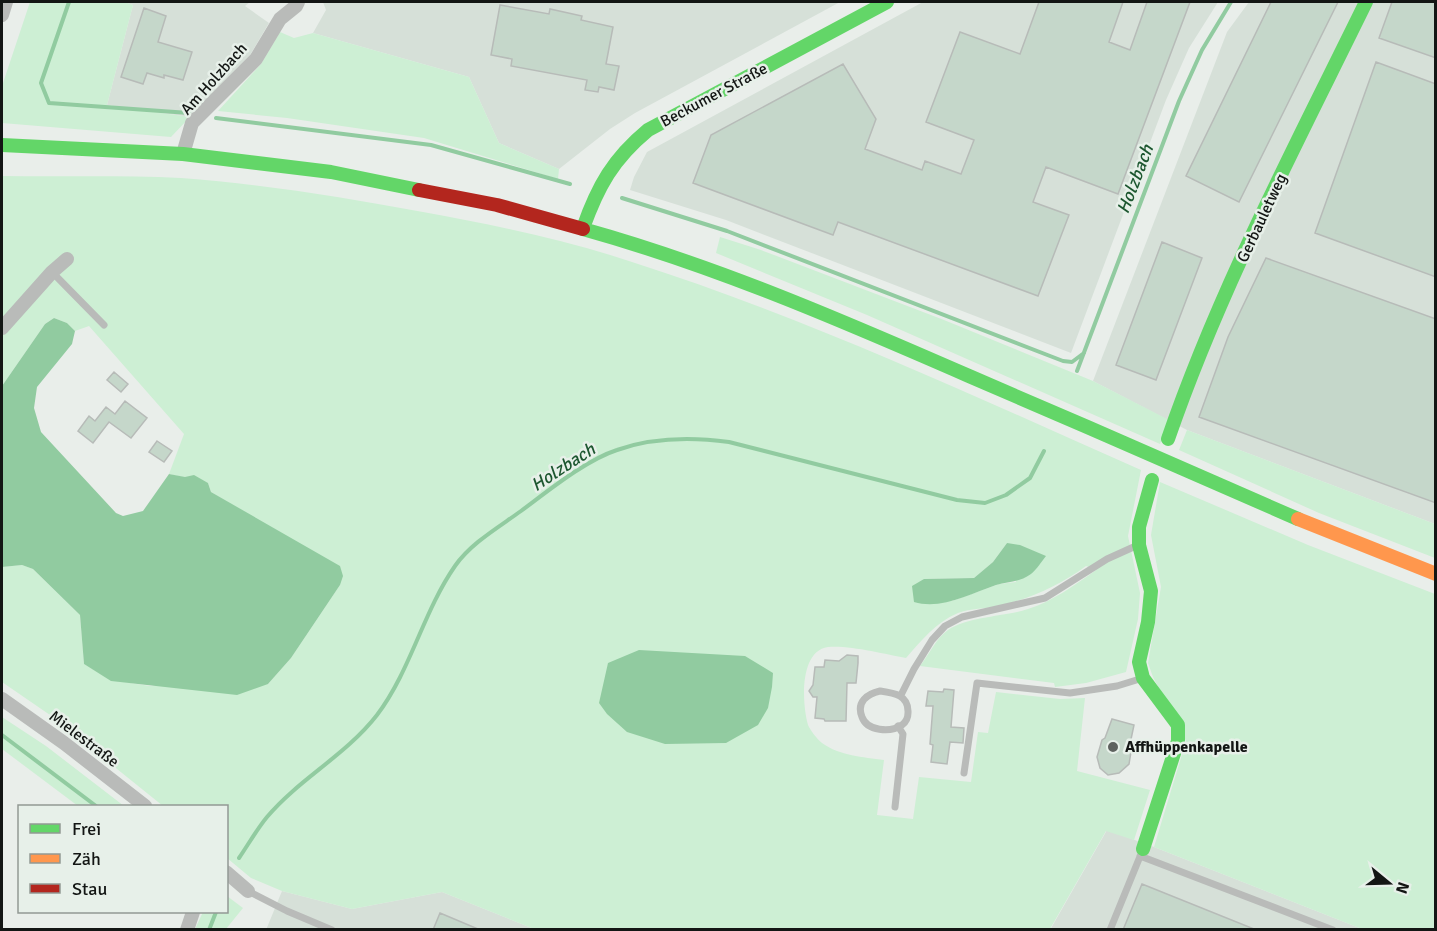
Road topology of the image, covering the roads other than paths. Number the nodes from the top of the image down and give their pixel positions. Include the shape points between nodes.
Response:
1 (6, 2) edge
2 (887, 2) edge
3 (1366, 2) edge
4 (297, 4) edge
5 (2, 15) edge
6 (2, 145) edge
7 (183, 154) junction
8 (583, 228) junction
9 (67, 259) dead end
10 (52, 272) junction
11 (104, 325) dead end
12 (2, 328) edge
13 (1168, 439) dead end
14 (1152, 480) dead end
15 (1139, 545) junction
16 (1436, 574) edge
17 (1143, 678) junction
18 (901, 695) junction
19 (2, 699) edge
20 (898, 726) junction
21 (964, 773) dead end
22 (142, 805) edge
23 (895, 807) dead end
24 (1142, 853) junction
25 (228, 875) edge
26 (248, 891) joint
27 (193, 913) edge
28 (187, 930) edge
29 (332, 930) edge
30 (1110, 930) edge
31 (1334, 930) edge

1 - 5 street
2 - 8 main road, Beckumer Straße via 648,130 612,164
3 - 13 main road, Gerbauletweg via 1255,231 1186,387
4 - 7 street, Am Holzbach via 280,19 256,60 192,123
6 - 7 main road
7 - 8 main road via 331,172
8 - 16 main road via 746,283 850,324 1312,525
9 - 10 street
10 - 11 lane
10 - 12 street
14 - 15 main road via 1139,527
15 - 17 main road via 1151,591 1139,662
15 - 18 lane via 1107,559 1046,598 962,617 945,626 932,640
17 - 21 lane via 1070,693 977,683
17 - 24 main road via 1178,725 1178,741
18 - 20 lane via 908,706 908,717
18 - 20 lane via 869,693 862,700 860,712 868,726 888,730
19 - 22 street, Mielestraße
20 - 23 lane via 903,734
24 - 30 lane
24 - 31 lane
25 - 26 street
26 - 29 lane
27 - 28 street

